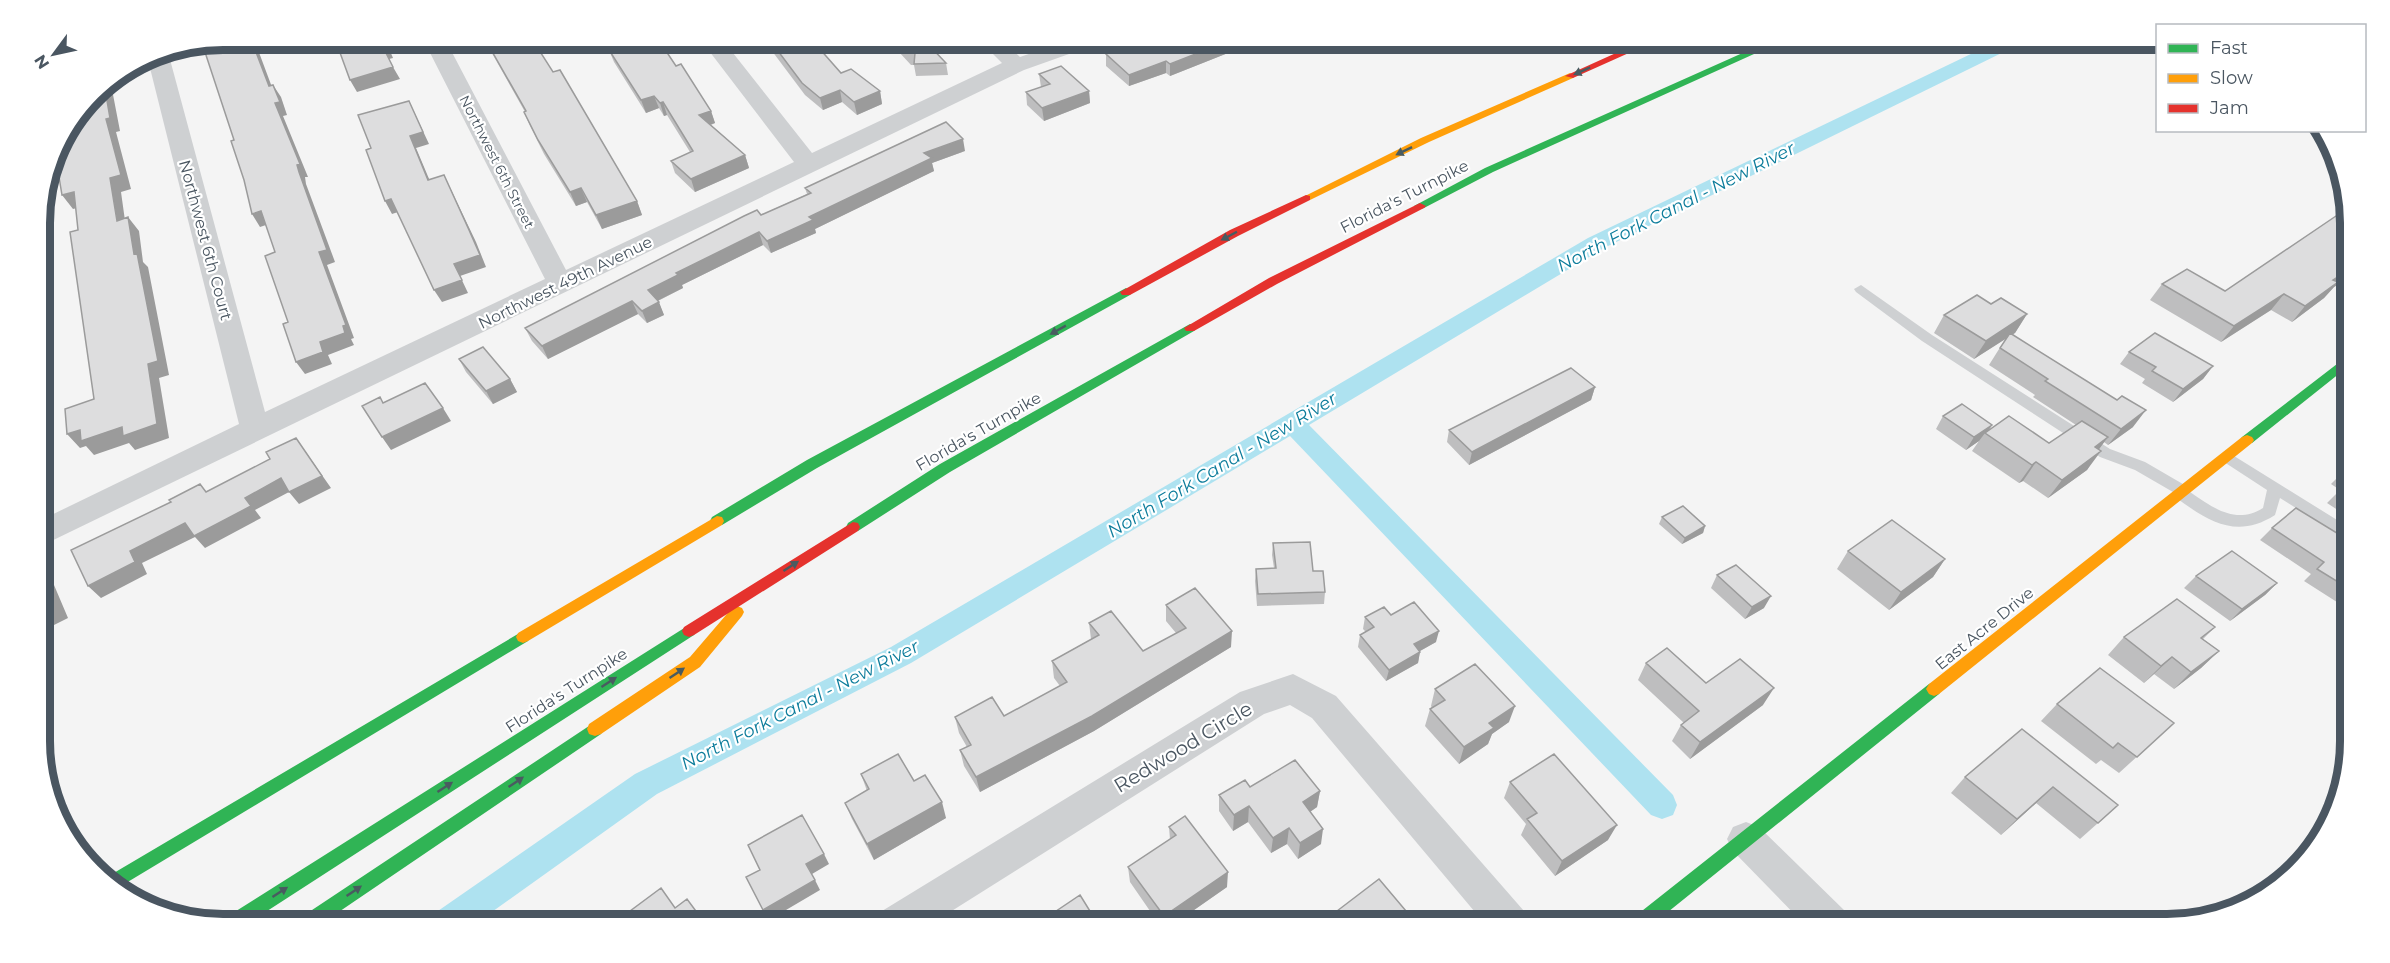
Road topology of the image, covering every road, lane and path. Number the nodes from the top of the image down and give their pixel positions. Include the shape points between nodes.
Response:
1 (440, 50) edge
2 (720, 50) edge
3 (1000, 50) edge
4 (1060, 50) edge
5 (1630, 50) edge
6 (1757, 50) edge
7 (160, 62) edge
8 (1016, 65) junction
9 (808, 164) junction
10 (561, 285) junction
11 (1861, 289) dead end
12 (2340, 366) edge
13 (255, 429) junction
14 (2226, 456) junction
15 (2274, 488) junction
16 (2182, 492) junction
17 (49, 530) edge
18 (2340, 531) edge
19 (759, 586) junction
20 (1746, 839) junction
21 (119, 879) edge
22 (1501, 913) edge
23 (1653, 913) edge
24 (1820, 913) edge
25 (247, 914) edge
26 (321, 914) edge
27 (913, 914) edge

1 - 10 street, Northwest 6th Street
2 - 9 street
3 - 8 street
4 - 8 street, Northwest 49th Avenue
5 -> 21 main road via 1425,140 1234,233 812,464
19 -> 6 main road, Florida's Turnpike via 945,468 1273,281 1489,170
7 - 13 street, Northwest 6th Court
8 - 9 street, Northwest 49th Avenue
9 - 10 street, Northwest 49th Avenue
10 - 13 street, Northwest 49th Avenue
11 - 16 lane via 1927,338 2095,447 2140,466
12 - 14 main road, East Acre Drive
13 - 17 street, Northwest 49th Avenue
14 - 15 lane
14 - 16 main road, East Acre Drive
15 - 16 lane via 2270,511 2248,522 2220,518
15 - 18 lane
16 - 20 main road, East Acre Drive
25 -> 19 main road, Florida's Turnpike
26 -> 19 main road via 695,662
20 - 23 main road, East Acre Drive
20 - 24 street
22 - 27 street, Redwood Circle via 1324,707 1293,689 1251,703

